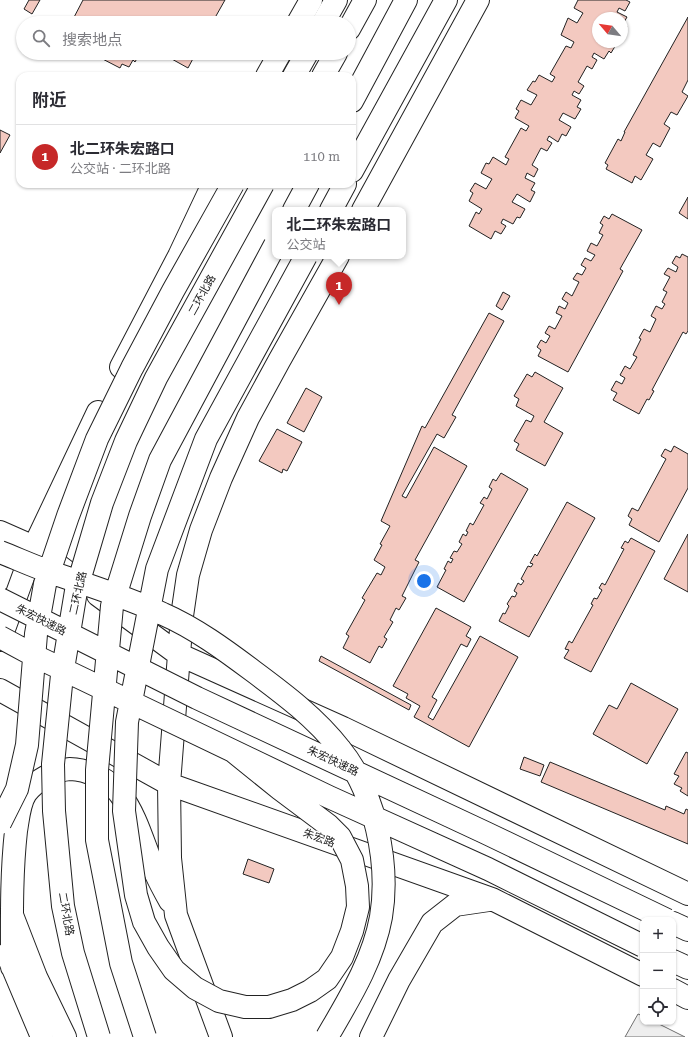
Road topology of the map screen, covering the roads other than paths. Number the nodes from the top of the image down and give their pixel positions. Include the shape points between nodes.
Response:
1 (311, 0) edge
2 (336, 0) edge
3 (365, 0) edge
4 (406, 0) edge
5 (446, 0) edge
6 (478, 0) edge
7 (302, 16) edge
8 (327, 16) edge
9 (356, 16) edge
10 (276, 60) edge
11 (303, 60) edge
12 (332, 60) edge
13 (269, 72) edge
14 (296, 72) edge
15 (325, 72) edge
16 (356, 94) edge
17 (356, 164) edge
18 (211, 188) edge
19 (231, 188) edge
20 (261, 188) edge
21 (306, 188) edge
22 (343, 188) edge
23 (296, 207) edge
24 (333, 207) edge
25 (365, 207) edge
26 (272, 251) edge
27 (304, 259) edge
28 (336, 259) edge
29 (0, 532) edge
30 (34, 547) junction
31 (0, 552) edge
32 (0, 599) edge
33 (0, 639) edge
34 (178, 654) junction
35 (0, 690) edge
36 (233, 751) junction
37 (169, 784) junction
38 (0, 823) edge
39 (0, 869) edge
40 (688, 894) edge
41 (492, 899) junction
42 (12, 915) junction
43 (176, 915) junction
44 (661, 917) edge
45 (676, 924) edge
46 (688, 930) edge
47 (0, 938) edge
48 (640, 945) edge
49 (676, 962) edge
50 (688, 968) edge
51 (640, 973) edge
52 (16, 975) junction
53 (676, 992) edge
54 (688, 998) edge
55 (61, 1029) edge
56 (42, 1037) edge
57 (99, 1037) edge
58 (145, 1037) edge
59 (221, 1037) edge
60 (327, 1037) edge
61 (371, 1037) edge

1 - 7 main road
2 - 8 main road
3 - 9 main road
4 - 16 main road
5 - 17 main road
6 - 25 main road
10 - 13 main road
11 - 14 main road
12 - 15 main road
18 - 30 main road
19 - 38 main road, bridge via 132,368 97,439 68,516 45,584 36,634 27,744 17,789
20 - 57 main road, 二环北路, bridge via 156,378 126,441 102,503 76,591 62,675 53,764 54,811 63,906 73,953
21 - 23 main road
22 - 24 main road
26 - 58 main road, bridge via 160,460 112,606 97,770 97,840 121,963
27 - 36 main road, bridge via 206,439 157,569 127,722 124,811 136,895 144,922 174,970 195,988 219,1002 245,1007 268,1007 298,997 327,979 342,957 352,931 358,907 357,886 352,860 340,838 328,825
28 - 34 main road via 252,412 221,478 201,530 188,575
29 - 30 main road
30 - 33 main road
30 - 34 main road
31 - 60 main road, bridge via 135,601 196,633 275,687 317,723 341,750 359,779 371,807 379,838 384,890 372,951 359,981
32 - 44 main road, 朱宏快速路, bridge via 198,698
33 - 36 main road, bridge
34 - 37 main road
34 - 40 main road via 343,728
35 - 37 main road, 朱宏路
36 - 48 main road, bridge via 488,869
37 - 41 main road, 朱宏路
37 - 43 main road via 170,858
39 - 42 main road
41 - 51 main road, 朱宏路
41 - 61 main road via 455,905 432,923 399,980
42 - 43 main road via 12,879 18,813 26,794 40,780 64,769 77,769 90,772 119,792 132,814
42 - 52 main road
42 - 55 main road via 36,977
43 - 59 main road
45 - 46 main road
47 - 52 main road
49 - 50 main road
52 - 55 main road
52 - 56 main road
53 - 54 main road

